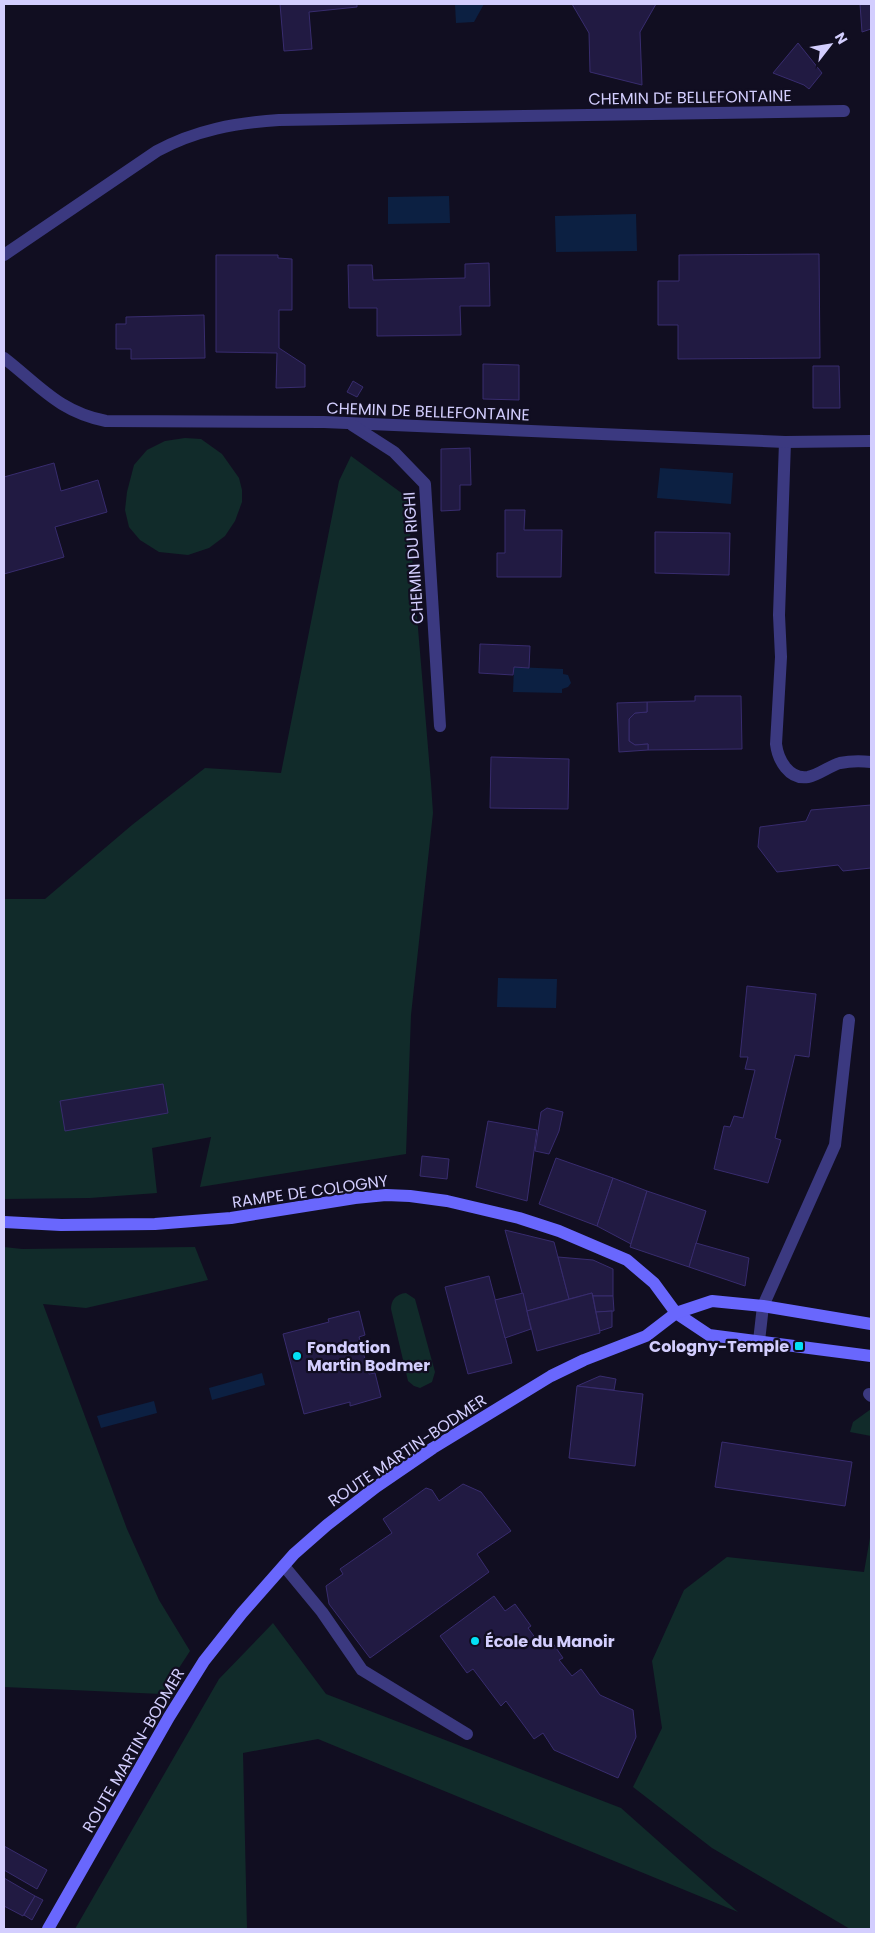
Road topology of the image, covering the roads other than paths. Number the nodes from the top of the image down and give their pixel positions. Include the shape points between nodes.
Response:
1 (844, 111) dead end
2 (4, 255) edge
3 (4, 358) edge
4 (350, 424) junction
5 (871, 441) edge
6 (785, 442) junction
7 (440, 726) dead end
8 (871, 762) edge
9 (849, 1020) dead end
10 (4, 1222) edge
11 (763, 1306) junction
12 (676, 1313) junction
13 (871, 1324) edge
14 (759, 1341) junction
15 (871, 1356) edge
16 (284, 1566) junction
17 (467, 1734) dead end
18 (48, 1929) edge

1 - 2 street, CHEMIN DE BELLEFONTAINE via 279,120 221,126 175,141 157,151
3 - 4 street, CHEMIN DE BELLEFONTAINE via 58,403 89,418 106,421
4 - 6 street, CHEMIN DE BELLEFONTAINE
4 - 7 street, CHEMIN DU RIGHI via 394,452 425,484
5 - 6 street, CHEMIN DE BELLEFONTAINE
6 - 8 street via 777,753 786,768 807,777 840,763
9 - 11 street via 835,1145
10 - 12 street, RAMPE DE COLOGNY via 155,1224 231,1218 386,1195 447,1201 559,1231 627,1260 654,1283
11 - 12 street, ROUTE MARTIN-BODMER via 712,1301
11 - 13 street, ROUTE MARTIN-BODMER
11 - 14 street
12 - 14 street via 709,1335
12 - 16 street, ROUTE MARTIN-BODMER via 646,1336 551,1376 433,1448 327,1525
14 - 15 street
16 - 17 street via 322,1612 362,1670
16 - 18 street, ROUTE MARTIN-BODMER via 204,1661

